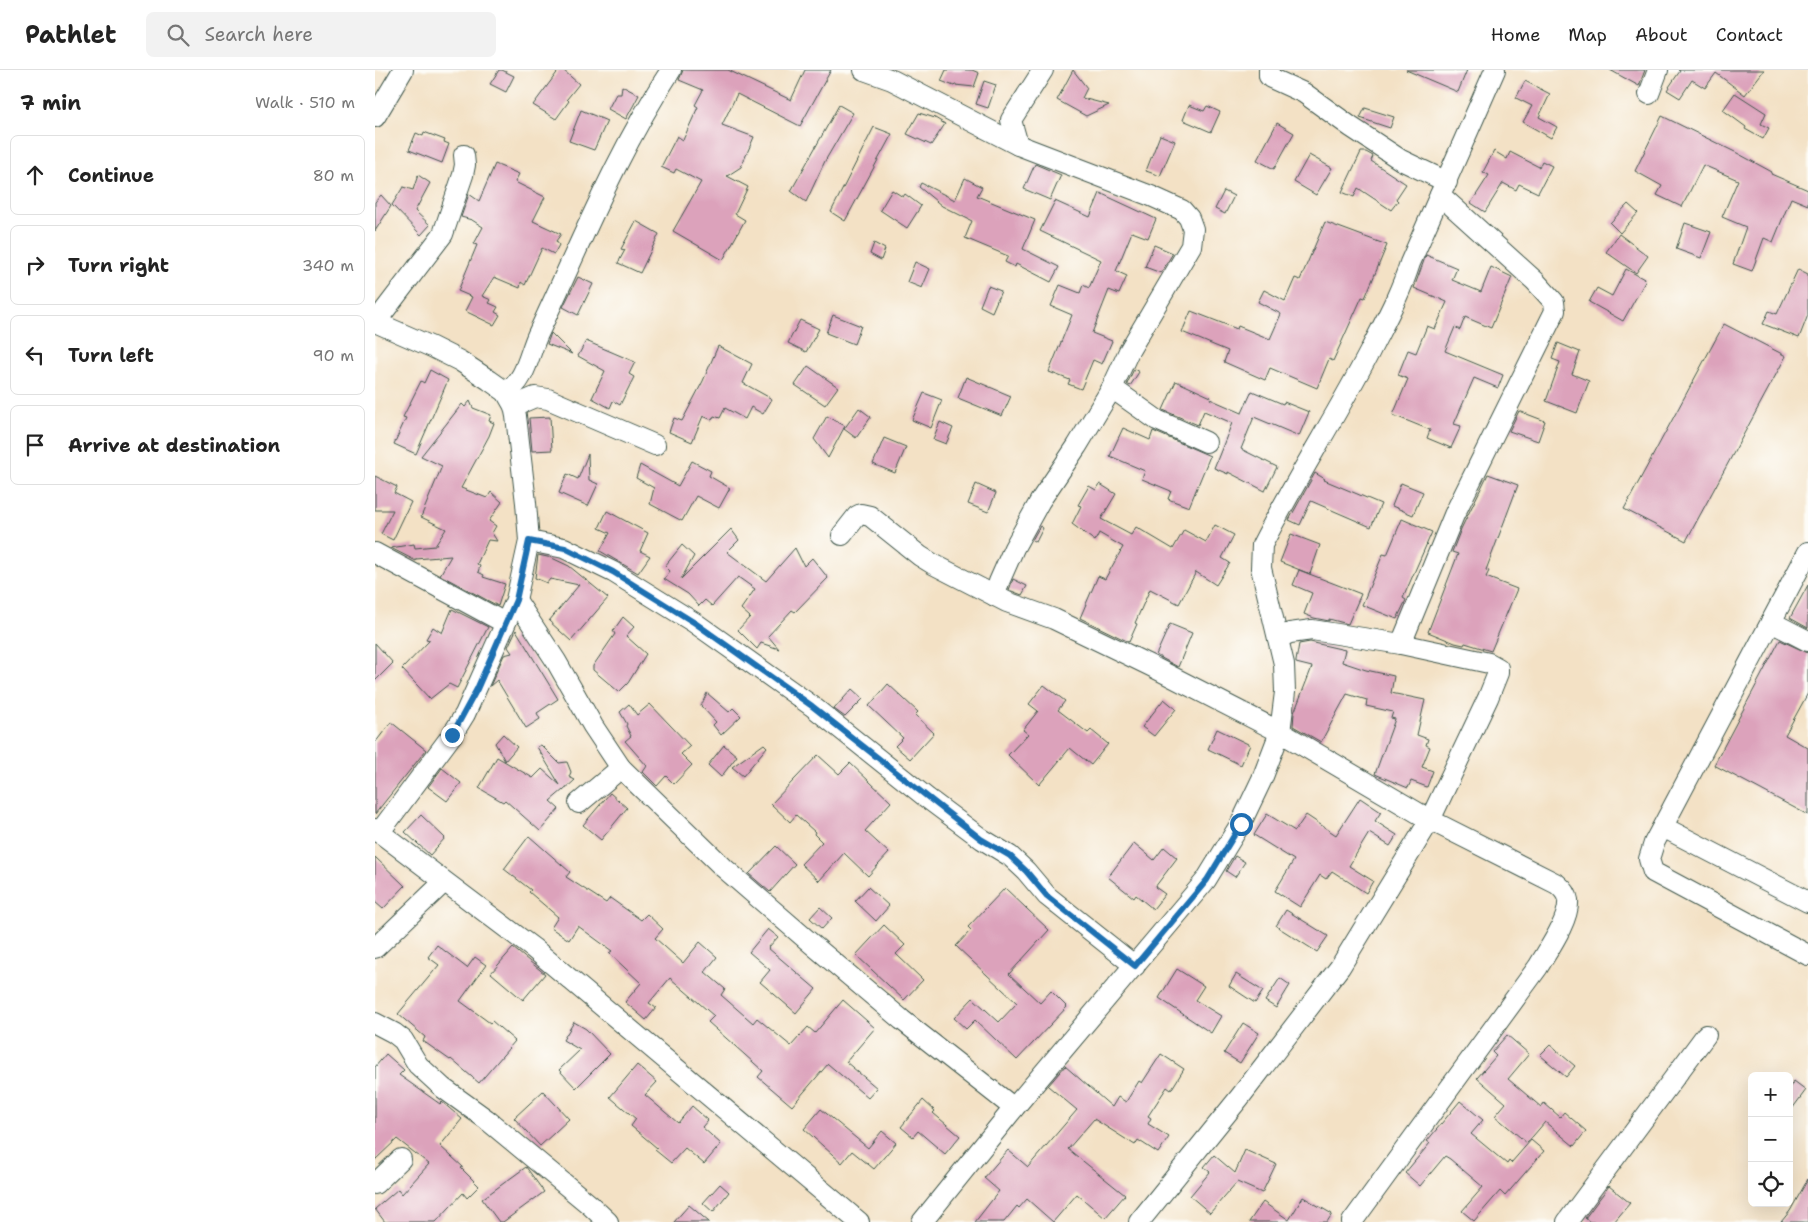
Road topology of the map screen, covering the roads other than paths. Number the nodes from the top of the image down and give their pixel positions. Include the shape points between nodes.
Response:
1 (671, 70) edge
2 (864, 70) edge
3 (1043, 70) edge
4 (1269, 70) edge
5 (1495, 70) edge
6 (1658, 70) edge
7 (398, 72) edge
8 (1649, 94) dead end
9 (375, 117) edge
10 (971, 120) junction
11 (1011, 120) junction
12 (1018, 145) junction
13 (464, 156) dead end
14 (1443, 188) junction
15 (375, 322) edge
16 (1112, 388) junction
17 (510, 399) junction
18 (1206, 442) dead end
19 (655, 445) dead end
20 (842, 535) dead end
21 (529, 541) junction
22 (1808, 552) edge
23 (375, 554) edge
24 (995, 596) junction
25 (516, 600) junction
26 (1771, 622) junction
27 (505, 624) junction
28 (1278, 638) junction
29 (1808, 641) edge
30 (1401, 644) junction
31 (1280, 732) junction
32 (621, 768) junction
33 (579, 803) dead end
34 (1430, 820) junction
35 (1663, 827) junction
36 (377, 831) edge
37 (444, 882) junction
38 (1808, 902) edge
39 (375, 948) edge
40 (1808, 955) edge
41 (1135, 966) junction
42 (375, 1023) edge
43 (1706, 1035) dead end
44 (1013, 1108) junction
45 (401, 1159) dead end
46 (375, 1184) edge
47 (608, 1222) edge
48 (859, 1222) edge
49 (922, 1222) edge
50 (1139, 1222) edge
51 (1352, 1222) edge
52 (1567, 1222) edge

1 - 17 street via 624,151
2 - 10 street via 892,80
3 - 11 street
4 - 14 street via 1271,78 1304,93
5 - 14 street
6 - 8 street
7 - 9 street
10 - 11 street
10 - 12 street
11 - 12 street
12 - 16 street via 1159,199 1182,210 1191,223 1191,246 1129,351
13 - 15 street via 463,175 443,234
14 - 28 street via 1390,313 1263,546 1261,568
14 - 30 street via 1555,302 1555,311 1454,515
15 - 17 street via 460,361
16 - 18 street via 1157,420
16 - 24 street via 1040,501 1014,548
17 - 19 street via 548,399
17 - 21 street
20 - 24 street via 857,516 870,516 920,556
21 - 25 street
21 - 41 street via 565,548 613,572 718,640 812,706 981,839 1010,856 1047,896
22 - 26 street
23 - 27 street
24 - 31 street via 1054,619
25 - 27 street
25 - 32 street
26 - 29 street
26 - 35 street
27 - 36 street via 477,689 452,735
28 - 30 street via 1312,630
28 - 31 street via 1284,664 1285,692
30 - 34 street via 1489,663 1498,668 1488,698
31 - 34 street
31 - 41 street via 1241,824 1207,880
32 - 33 street
32 - 44 street via 724,868 902,1020
34 - 50 street via 1339,967
34 - 51 street via 1557,884 1565,891 1568,908 1562,926 1539,967
35 - 38 street
35 - 40 street via 1649,859 1653,872
36 - 37 street
37 - 39 street
37 - 48 street via 541,955
41 - 44 street
42 - 47 street via 403,1040 417,1065 443,1088 486,1119
43 - 52 street
44 - 49 street
45 - 46 street

